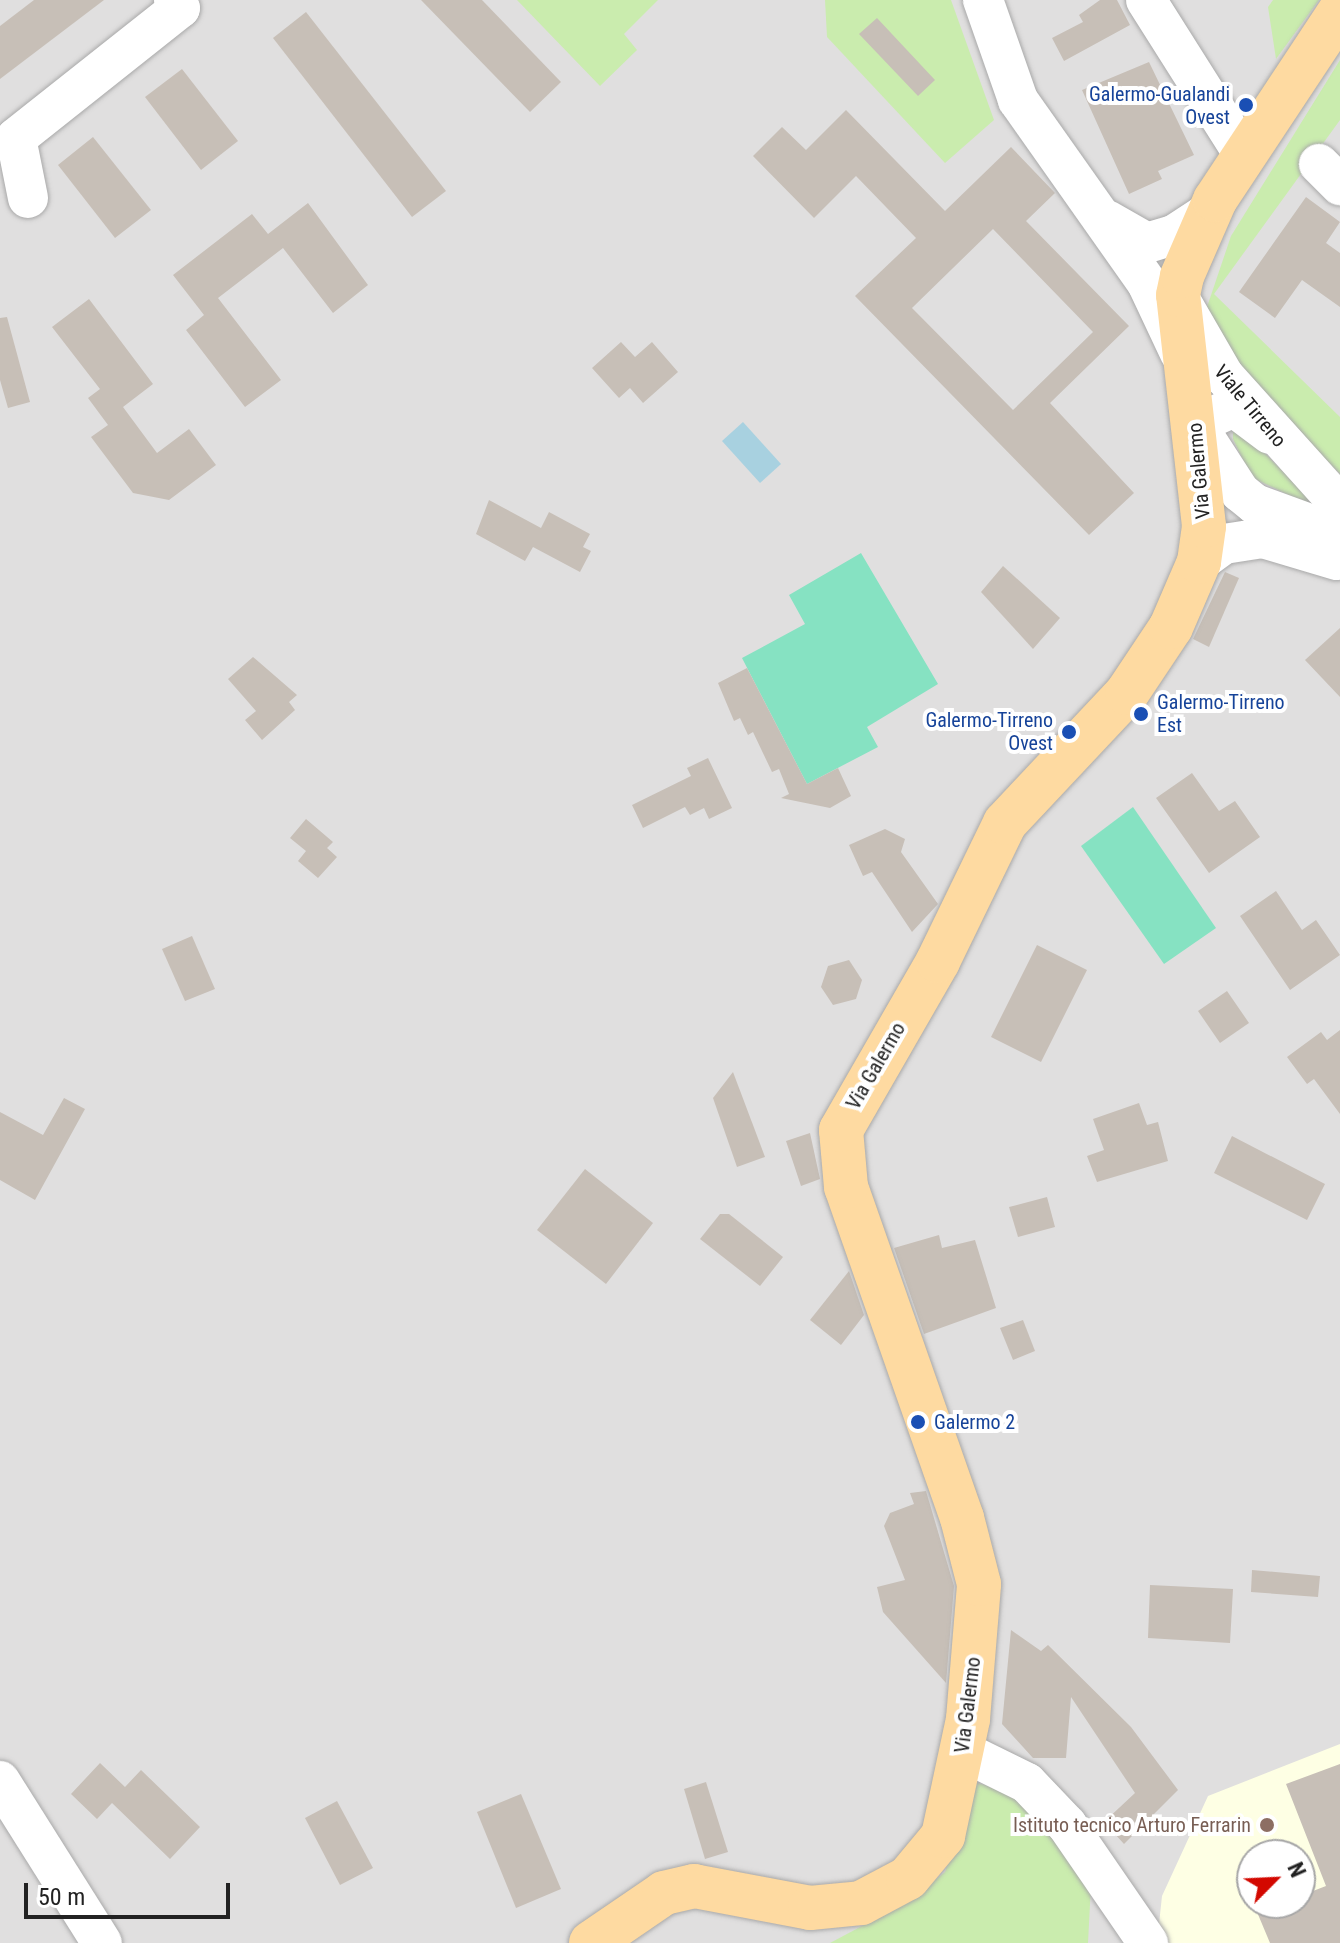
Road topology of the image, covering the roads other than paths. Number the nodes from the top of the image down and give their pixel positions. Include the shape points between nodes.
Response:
1 (983, 0) edge
2 (1146, 0) edge
3 (181, 3) edge
4 (1340, 11) edge
5 (1244, 155) junction
6 (28, 198) dead end
7 (1209, 212) junction
8 (1104, 218) junction
9 (1178, 295) junction
10 (1184, 363) junction
11 (1196, 424) junction
12 (1270, 434) junction
13 (1340, 505) edge
14 (1340, 545) edge
15 (1340, 561) edge
16 (1199, 562) junction
17 (962, 1751) junction
18 (0, 1781) edge
19 (102, 1943) edge
20 (591, 1943) edge
21 (1148, 1943) edge

1 - 8 street via 1018,100
2 - 5 street
3 - 6 street via 16,138
4 - 5 main road, Via Galermo
5 - 7 main road, Via Galermo
7 - 8 street via 1174,235 1147,243
7 - 9 main road, Via Galermo
8 - 10 street via 1147,283
9 - 10 main road, Via Galermo
9 - 12 street, Viale Tirreno via 1205,350
10 - 11 main road, Via Galermo
11 - 12 street via 1216,410 1234,407
11 - 14 street via 1240,492 1255,504 1321,528
11 - 16 main road, Via Galermo via 1204,526
12 - 13 street, Viale Tirreno
15 - 16 street via 1263,538 1224,544
16 - 17 main road, Via Galermo via 1152,663 1005,823 938,961 841,1130 846,1187 977,1570 977,1627
17 - 20 main road, Via Galermo via 953,1803 929,1858 861,1903 810,1908 694,1886 664,1893
17 - 21 street via 1027,1783 1067,1825
18 - 19 street

